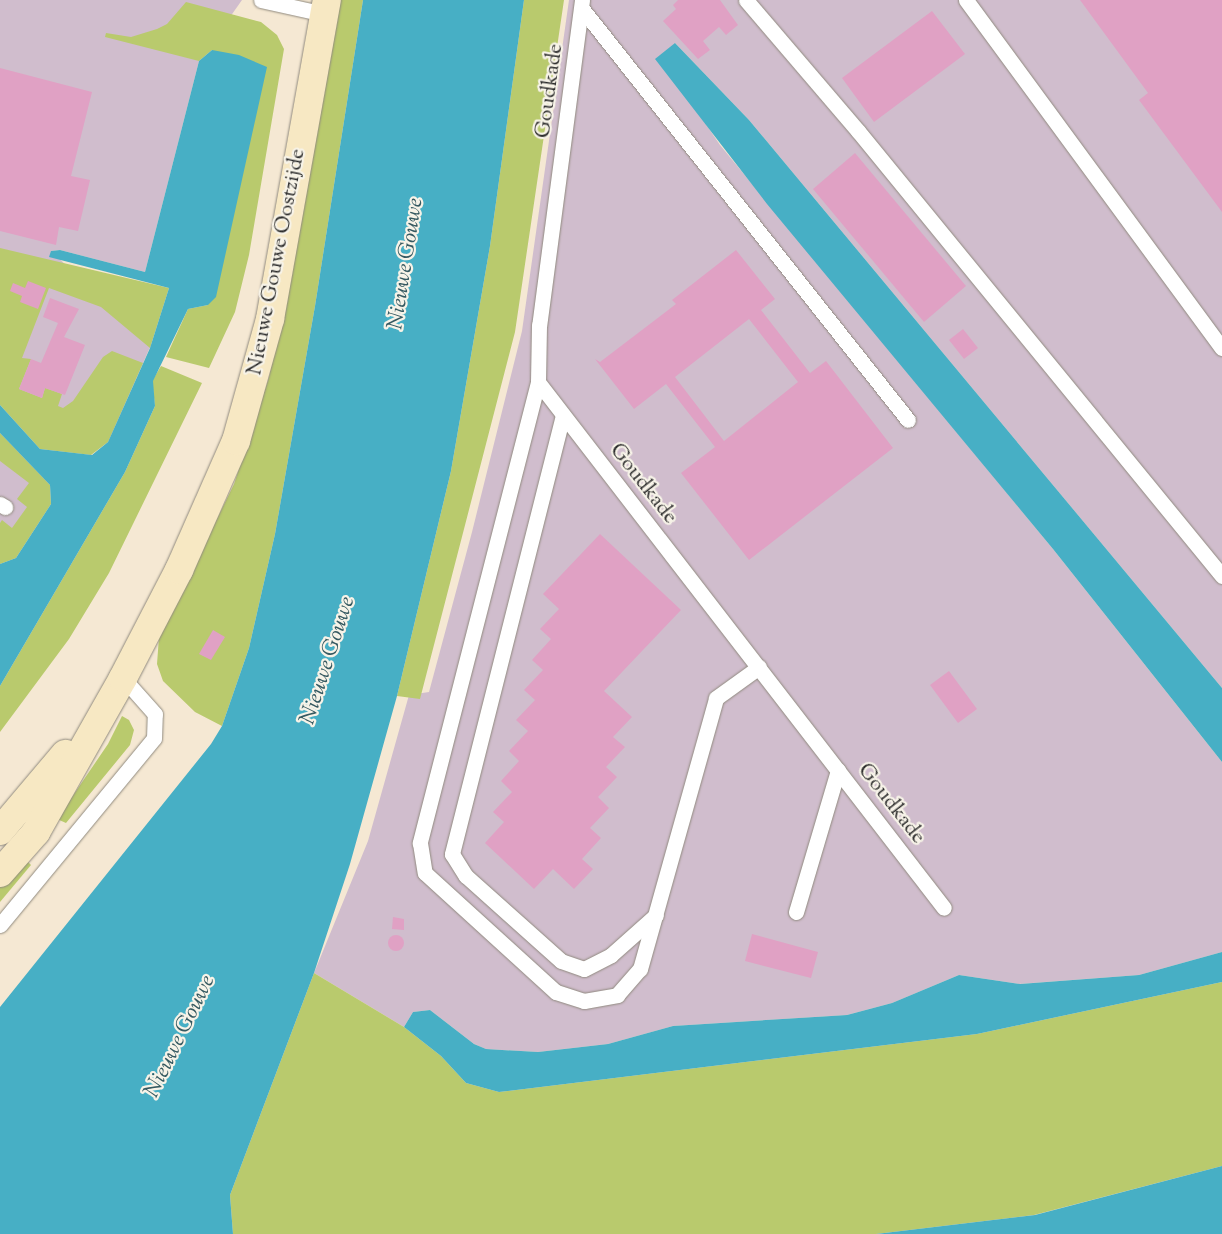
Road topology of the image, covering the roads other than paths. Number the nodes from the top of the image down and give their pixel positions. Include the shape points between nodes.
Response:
1 (261, 0) edge
2 (746, 0) edge
3 (966, 0) edge
4 (582, 5) edge
5 (326, 7) edge
6 (1222, 348) edge
7 (538, 382) junction
8 (563, 415) junction
9 (908, 420) dead end
10 (1222, 576) edge
11 (759, 667) junction
12 (118, 686) junction
13 (838, 770) junction
14 (0, 831) edge
15 (0, 873) edge
16 (944, 908) dead end
17 (796, 912) dead end
18 (656, 915) junction
19 (0, 925) edge

1 - 5 lane
2 - 10 lane
3 - 6 lane
4 - 7 lane, Goudkade via 539,325
4 - 9 lane, Goudkade
5 - 12 main road, Nieuwe Gouwe Oostzijde via 270,319 236,441 179,570
7 - 8 lane, Goudkade
7 - 18 lane via 420,843 425,874 556,992 584,1000 617,995 640,968
8 - 11 lane, Goudkade
8 - 18 lane via 452,854 466,876 561,961 584,969 611,955
11 - 13 lane, Goudkade
11 - 18 lane via 716,698
12 - 14 main road, Nieuwe Gouwe Oostzijde
12 - 15 main road, Nieuwe Gouwe Oostzijde via 36,832
12 - 19 lane via 155,714 154,738
13 - 16 lane, Goudkade
13 - 17 lane

